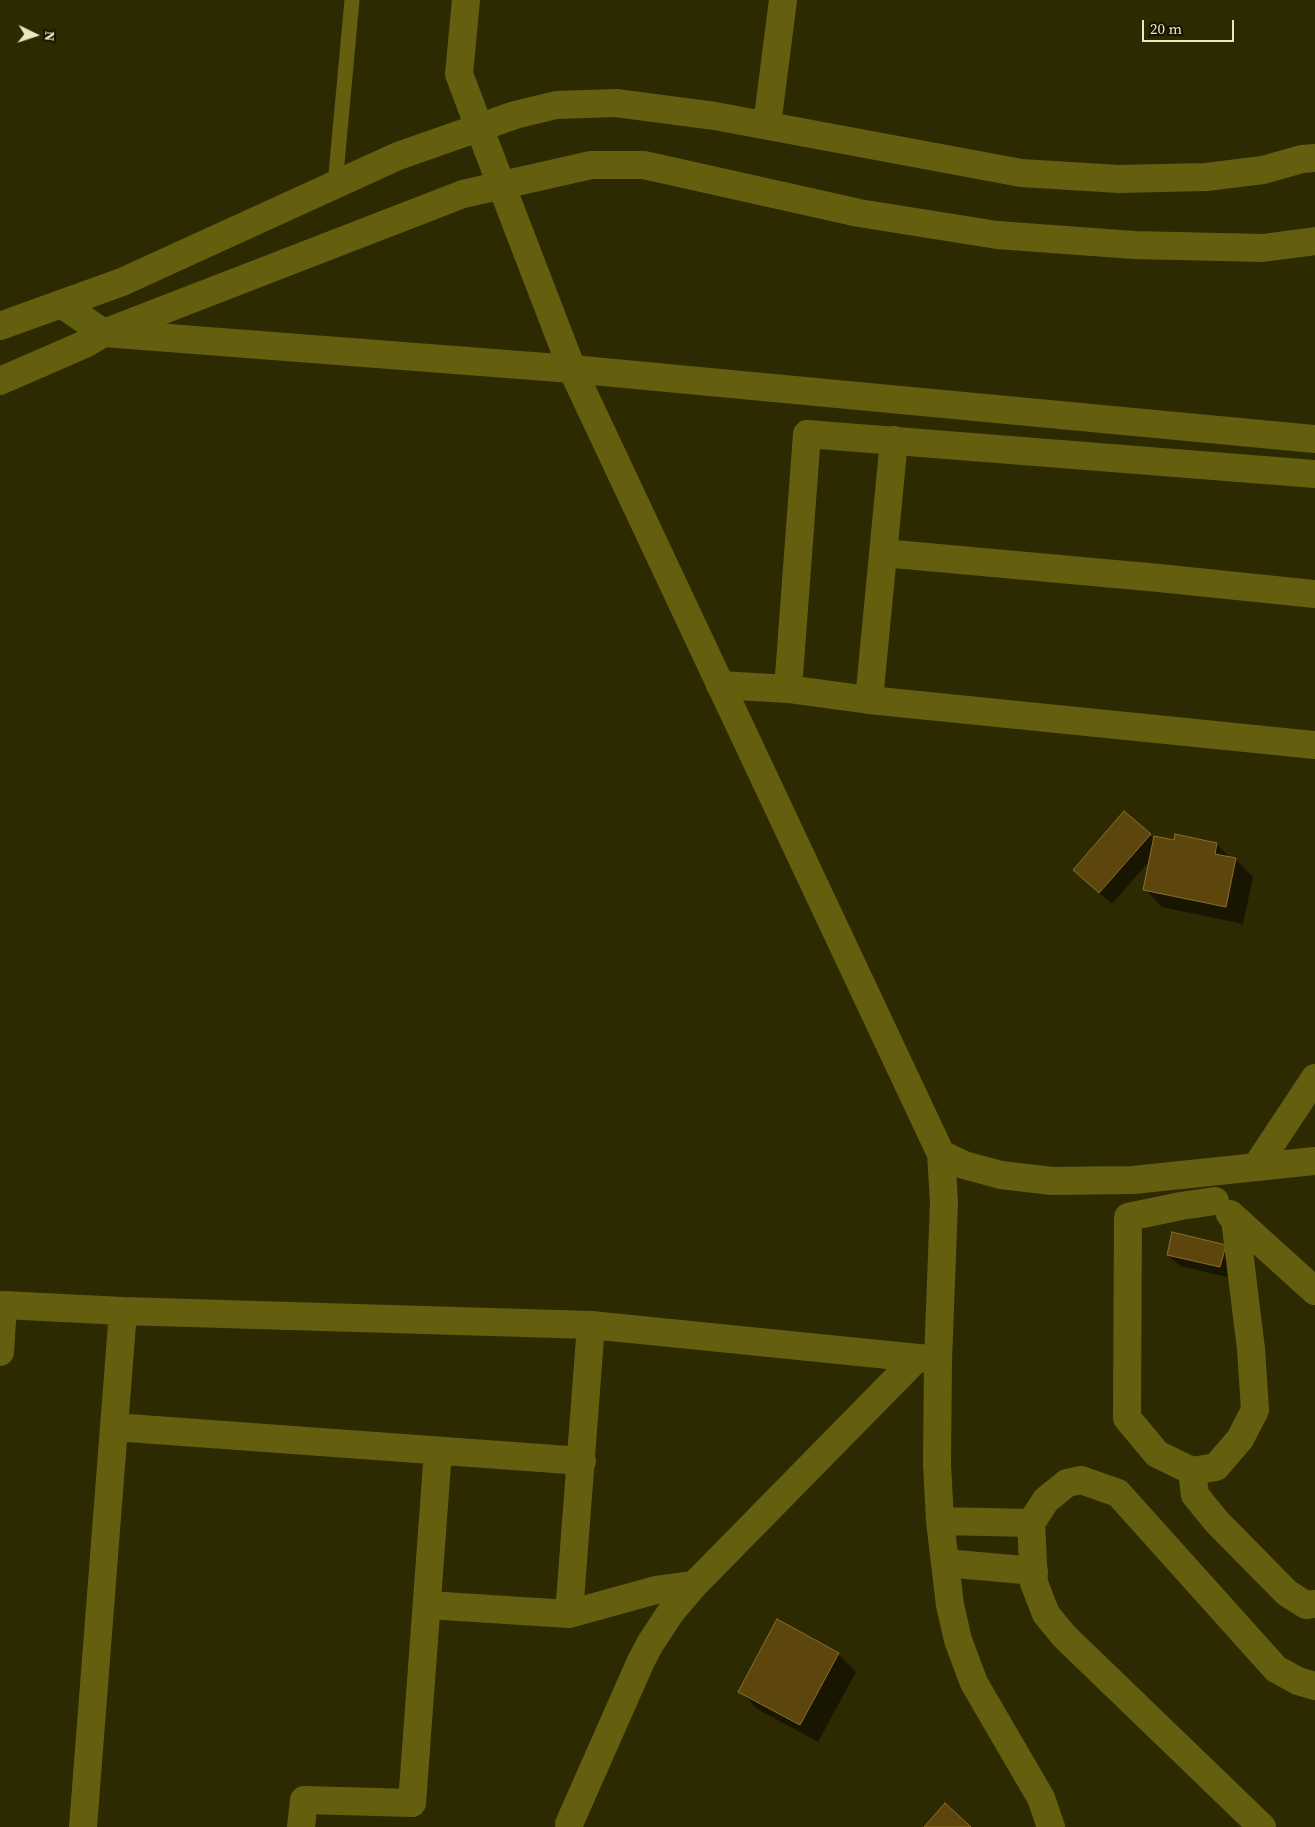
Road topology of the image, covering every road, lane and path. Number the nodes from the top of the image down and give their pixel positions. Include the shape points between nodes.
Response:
1 (352, 0) edge
2 (466, 0) edge
3 (783, 0) edge
4 (766, 125) junction
5 (480, 127) junction
6 (1315, 158) edge
7 (335, 185) junction
8 (501, 186) junction
9 (1315, 240) edge
10 (60, 304) junction
11 (0, 326) edge
12 (104, 332) junction
13 (572, 369) junction
14 (0, 381) edge
15 (1315, 439) edge
16 (894, 440) junction
17 (1315, 474) edge
18 (883, 553) junction
19 (1315, 594) edge
20 (720, 685) junction
21 (788, 689) junction
22 (868, 700) junction
23 (1315, 745) edge
24 (1315, 1078) edge
25 (941, 1154) junction
26 (1315, 1161) edge
27 (1256, 1167) junction
28 (1186, 1175) junction
29 (1215, 1201) junction
30 (1235, 1219) junction
31 (1315, 1292) edge
32 (123, 1311) junction
33 (592, 1325) junction
34 (0, 1352) edge
35 (927, 1360) junction
36 (114, 1427) junction
37 (438, 1451) junction
38 (582, 1461) junction
39 (1192, 1471) junction
40 (940, 1521) junction
41 (1032, 1524) junction
42 (945, 1562) junction
43 (1034, 1571) junction
44 (694, 1585) junction
45 (1315, 1604) edge
46 (428, 1605) junction
47 (569, 1614) junction
48 (1315, 1686) edge
49 (569, 1824) dead end
50 (82, 1827) edge
51 (301, 1827) edge
52 (1051, 1827) edge
53 (1262, 1827) edge

1 - 7 lane
2 - 5 street via 459,74
3 - 4 street
4 - 5 street via 616,103 556,105
4 - 6 street via 1021,173 1119,180 1206,177 1263,170
5 - 7 street via 398,156
5 - 8 street
7 - 10 street via 122,282
8 - 9 street via 591,165 644,165 859,213 997,235 1134,245 1263,248
8 - 12 street via 464,194
8 - 13 street
10 - 11 street
10 - 12 street
12 - 13 street
12 - 14 street via 85,344
13 - 15 street
13 - 20 street
16 - 17 street
16 - 18 street
16 - 21 street via 807,434
18 - 19 street
18 - 22 street
20 - 21 street
20 - 25 street
21 - 22 street
22 - 23 street
24 - 27 street
25 - 28 street via 964,1165 1001,1175 1052,1181 1133,1180
25 - 35 street via 944,1202
26 - 27 street
27 - 28 street
28 - 29 street
29 - 30 street
29 - 39 street via 1128,1217 1127,1418 1157,1454
30 - 31 street
30 - 39 street via 1255,1410 1240,1439 1216,1467
32 - 33 street
32 - 34 street via 4,1304
32 - 36 street
33 - 35 street
33 - 38 street
35 - 40 street
35 - 44 street
36 - 37 street
36 - 50 street
37 - 38 street
37 - 46 street
38 - 47 street
39 - 45 street via 1195,1495 1217,1522 1287,1593 1306,1605
40 - 41 street
40 - 42 street
41 - 43 street
41 - 48 street via 1046,1500 1067,1483 1081,1480 1118,1493 1276,1669 1298,1682
42 - 43 street
42 - 52 street via 958,1640 971,1674 1041,1798
43 - 53 street via 1034,1583 1046,1614 1064,1636
44 - 47 street via 656,1590
44 - 49 street via 650,1644
46 - 47 street
46 - 51 street via 412,1803 304,1800

